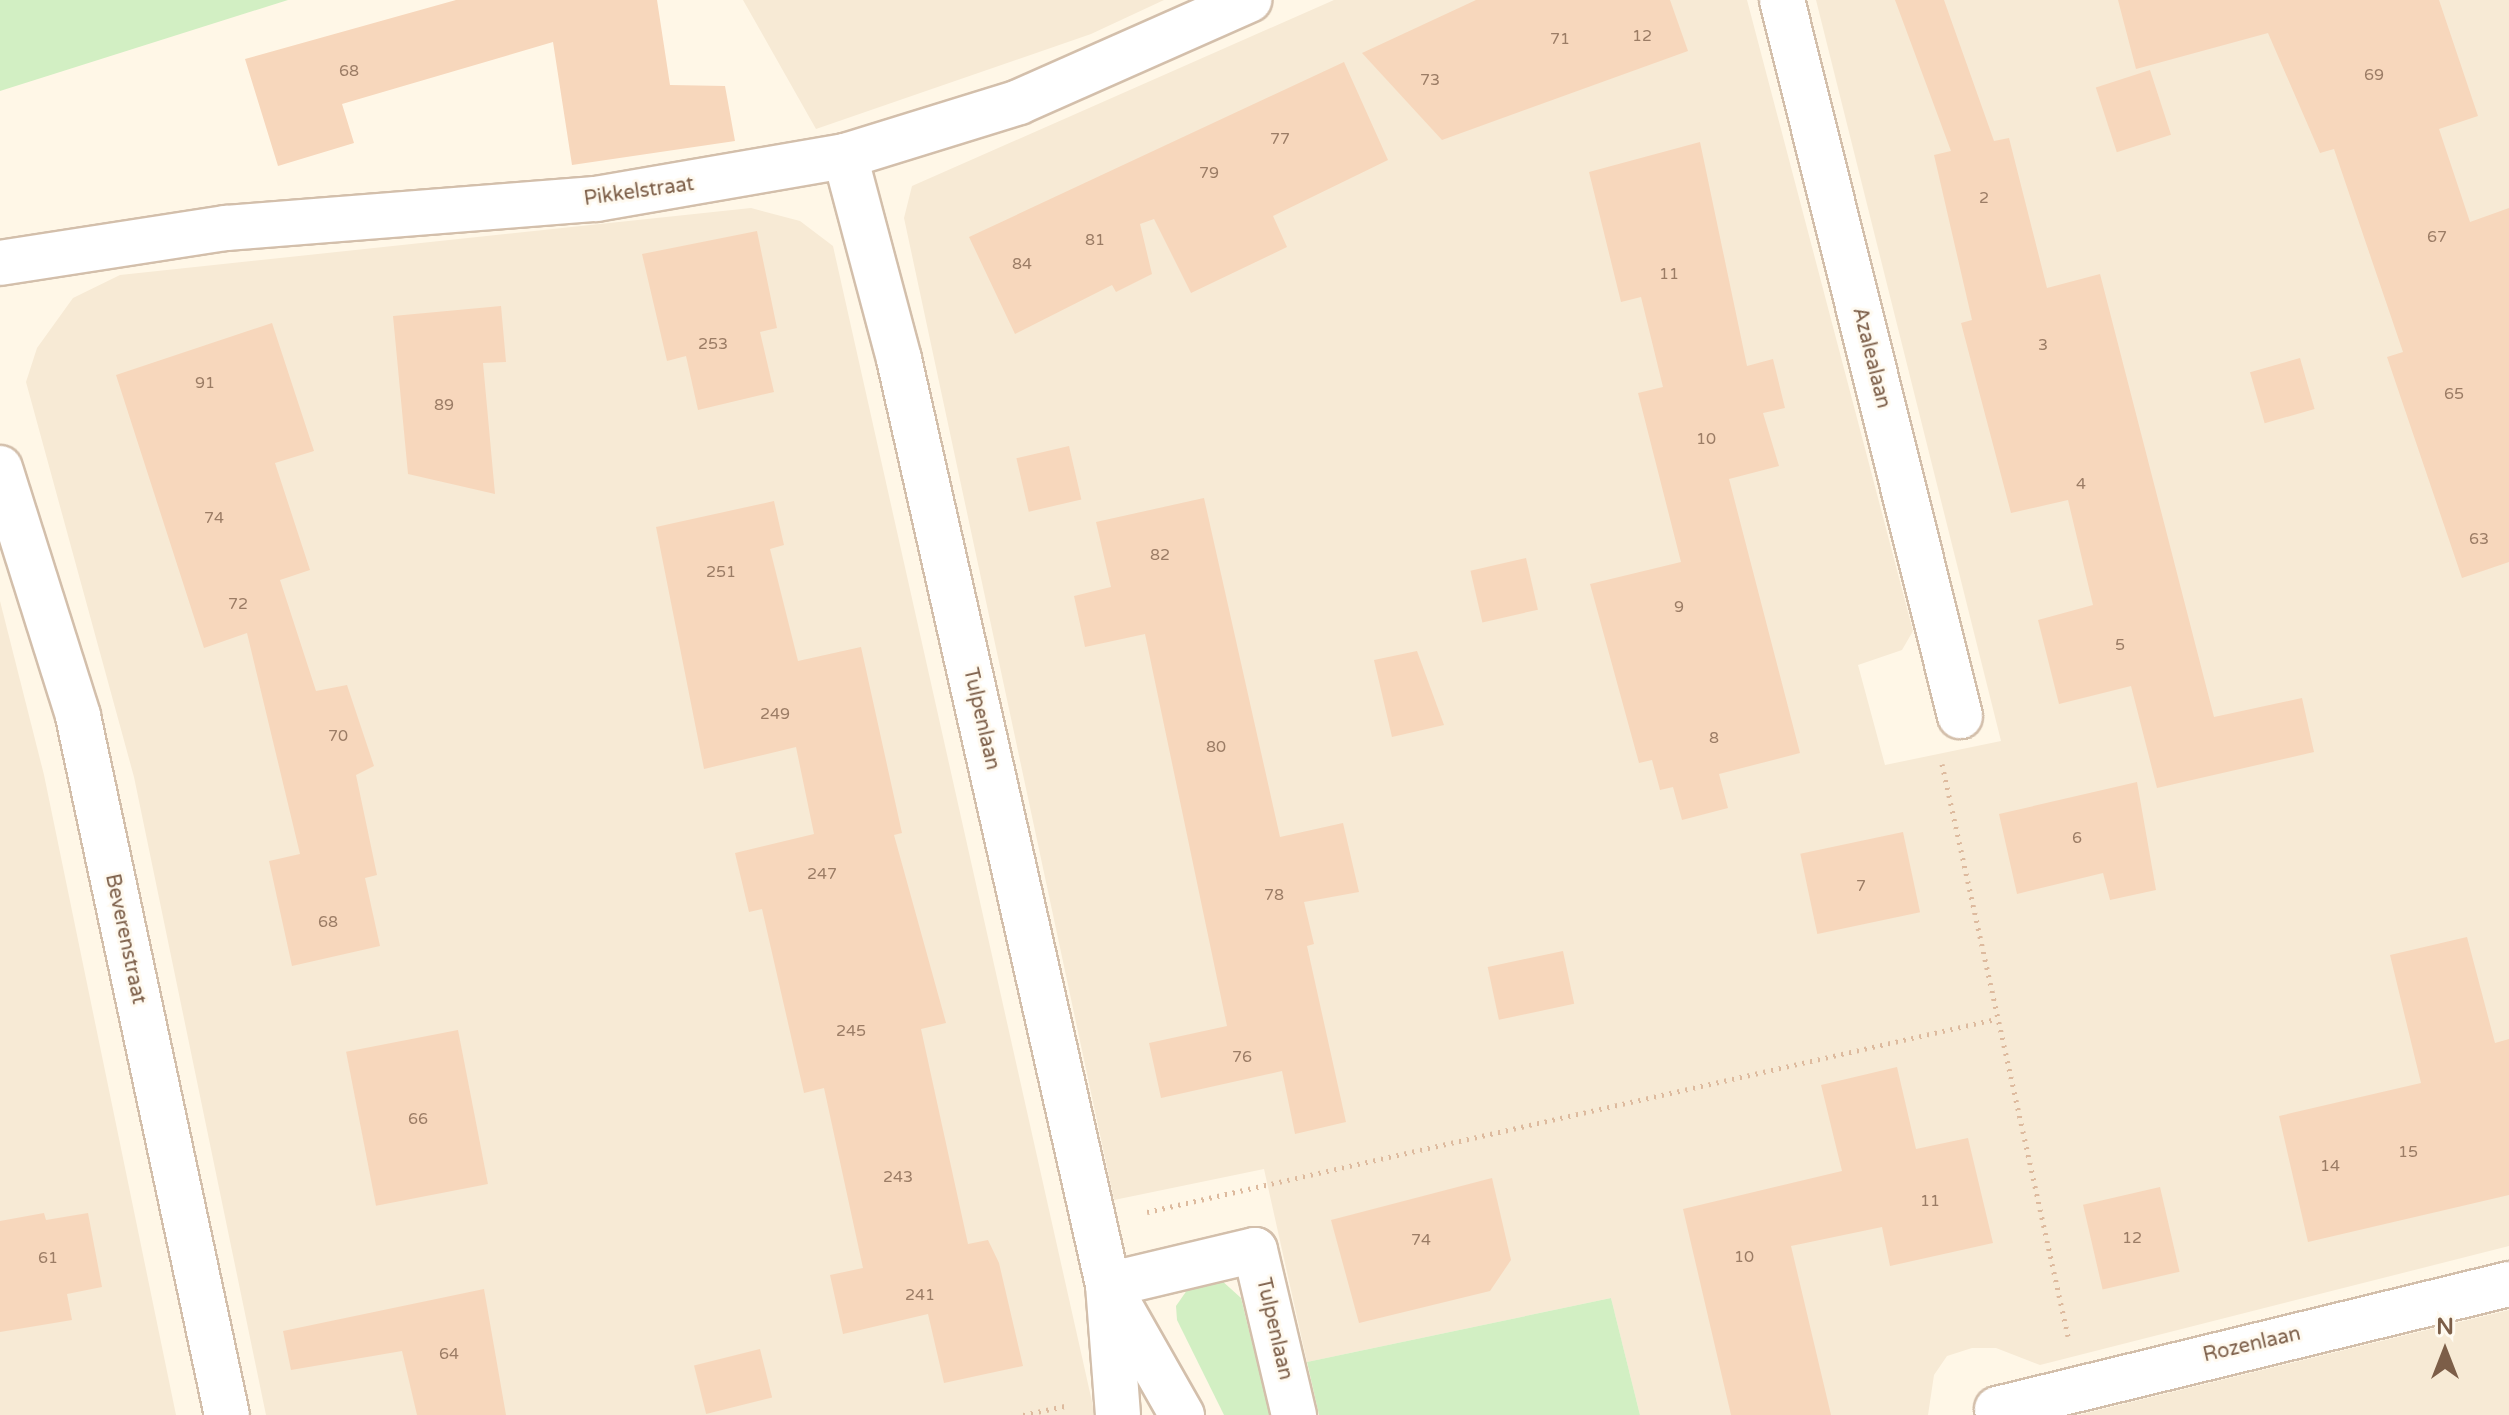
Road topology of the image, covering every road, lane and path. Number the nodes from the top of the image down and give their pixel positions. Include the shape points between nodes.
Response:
1 (1249, 0) edge
2 (1782, 0) edge
3 (845, 156) junction
4 (0, 263) edge
5 (0, 468) edge
6 (1960, 716) joint
7 (1996, 1019) junction
8 (1095, 1222) junction
9 (2509, 1284) edge
10 (1108, 1285) junction
11 (2079, 1386) junction
12 (1997, 1409) dead end
13 (227, 1415) edge
14 (1118, 1415) edge
15 (1182, 1415) edge
16 (1294, 1415) edge

1 - 3 street, Pikkelstraat via 1019,102
2 - 6 street, Azalealaan
3 - 4 street, Pikkelstraat via 596,199 226,228
3 - 8 street, Tulpenlaan via 899,359
5 - 13 street, Beverenstraat via 78,716
6 - 7 path via 1941,766
7 - 8 path
7 - 11 path
8 - 10 street, Tulpenlaan
9 - 11 street, Rozenlaan
10 - 14 street, Tulpenlaan
10 - 15 street, Tulpenlaan
10 - 16 street, Tulpenlaan via 1255,1250
11 - 12 street, Rozenlaan

